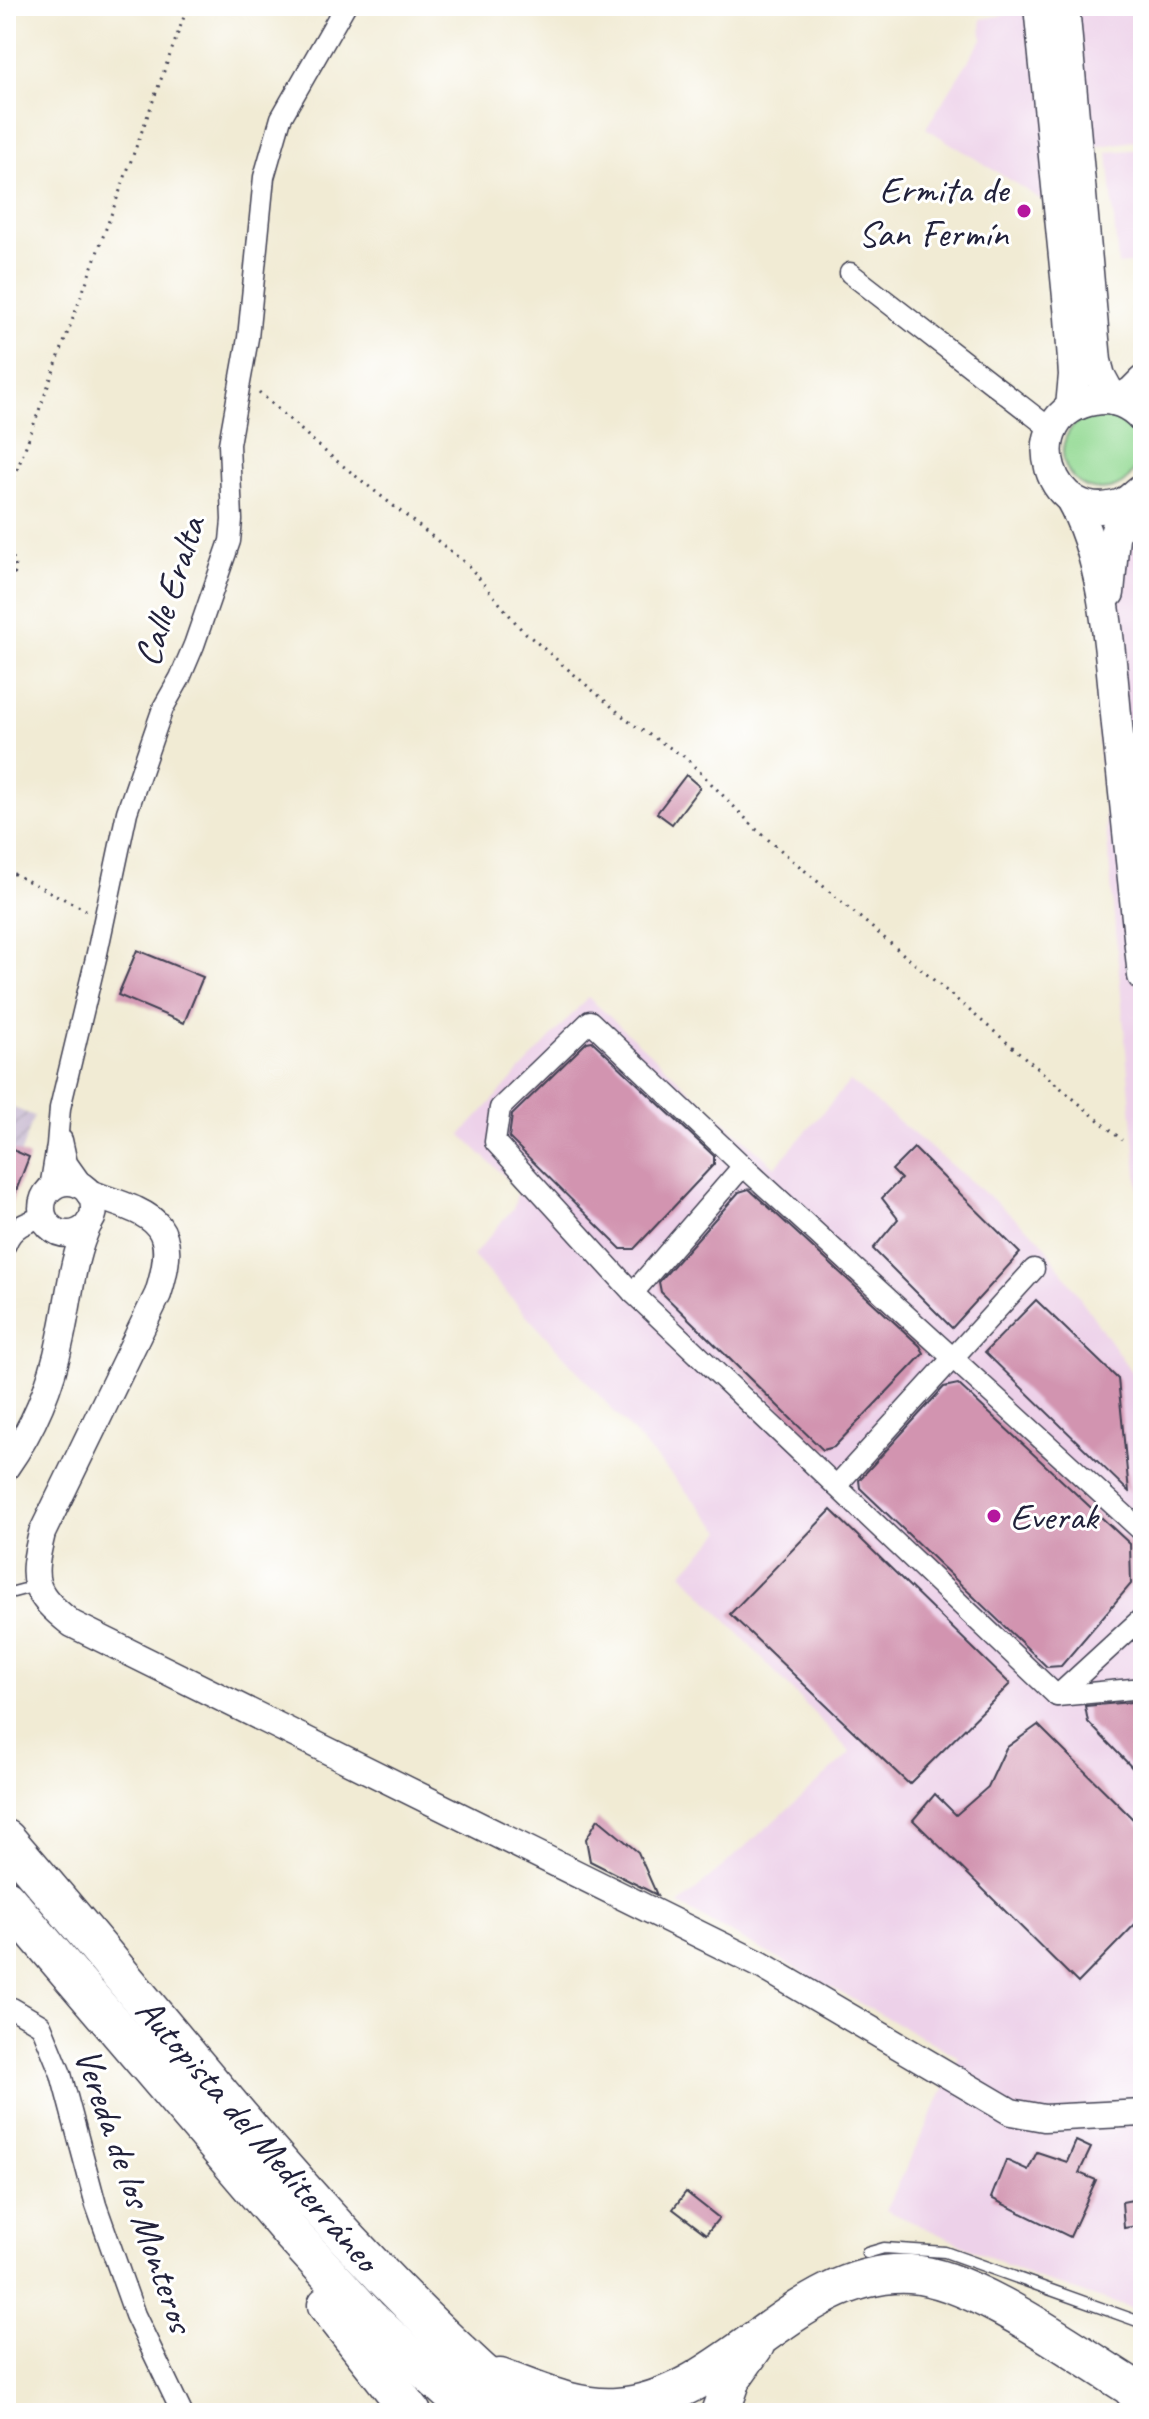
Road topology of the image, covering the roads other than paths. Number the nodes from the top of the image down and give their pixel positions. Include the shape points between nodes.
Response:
1 (345, 6) edge
2 (1039, 6) edge
3 (1064, 6) edge
4 (850, 273) dead end
5 (1143, 381) edge
6 (1116, 400) junction
7 (1061, 418) junction
8 (1143, 418) edge
9 (1134, 495) edge
10 (1070, 498) junction
11 (1108, 635) junction
12 (1143, 976) edge
13 (60, 1108) junction
14 (743, 1166) junction
15 (50, 1188) junction
16 (87, 1190) junction
17 (136, 1209) junction
18 (90, 1221) junction
19 (48, 1223) junction
20 (6, 1244) edge
21 (1034, 1269) dead end
22 (633, 1293) junction
23 (68, 1296) junction
24 (955, 1357) junction
25 (6, 1467) edge
26 (836, 1486) junction
27 (1143, 1532) edge
28 (38, 1585) junction
29 (6, 1594) edge
30 (1143, 1617) edge
31 (1143, 1688) edge
32 (1057, 1696) junction
33 (6, 1839) edge
34 (6, 1899) edge
35 (6, 2009) edge
36 (1143, 2113) edge
37 (233, 2167) junction
38 (867, 2253) dead end
39 (1143, 2323) edge
40 (761, 2338) junction
41 (477, 2370) junction
42 (1139, 2392) edge
43 (182, 2413) edge
44 (412, 2413) edge
45 (472, 2413) edge
46 (528, 2413) edge
47 (720, 2413) edge

1 - 13 street, Calle Eralta via 281,118 270,151 248,338 229,444 230,541 127,812
2 - 7 main road via 1074,375
3 - 6 main road via 1096,361
4 - 7 street
5 - 6 main road
6 - 7 main road via 1082,402
6 - 8 main road
7 - 10 main road via 1047,448 1047,462
9 - 10 main road via 1097,507
9 - 11 main road via 1114,537
10 - 11 main road via 1082,517
11 - 12 main road
13 - 15 street
13 - 16 street via 67,1163
14 - 22 street
14 - 22 street via 590,1021 500,1108 495,1142
14 - 24 street
15 - 16 street via 63,1182
15 - 19 street via 42,1202
16 - 17 street
16 - 18 street via 94,1206
17 - 18 street
17 - 28 street via 159,1225 165,1238 165,1272 42,1533 34,1566
18 - 19 street via 76,1233 61,1233
18 - 23 street via 77,1248
19 - 20 street via 24,1223
19 - 23 street via 60,1246
21 - 24 street
22 - 26 street
23 - 25 street via 49,1383
24 - 26 street
24 - 27 street
26 - 32 street
28 - 29 lane
28 - 36 street via 51,1607 72,1624 761,1965 1011,2112 1044,2118
30 - 32 street
31 - 32 street
33 - 41 highway, Autopista del Mediterráneo via 320,2210
34 - 37 highway, Autopista del Mediterráneo
35 - 43 street, Vereda de los Monteros via 41,2025 135,2315
37 - 44 highway via 278,2243
37 - 45 highway, Autopista del Mediterráneo via 369,2318
38 - 39 lane via 884,2248 945,2252
40 - 41 highway via 678,2389 616,2407 561,2400
40 - 42 highway via 821,2296 851,2283 912,2274 942,2281 1009,2311
40 - 47 highway via 733,2376
41 - 46 highway, Autopista del Mediterráneo

